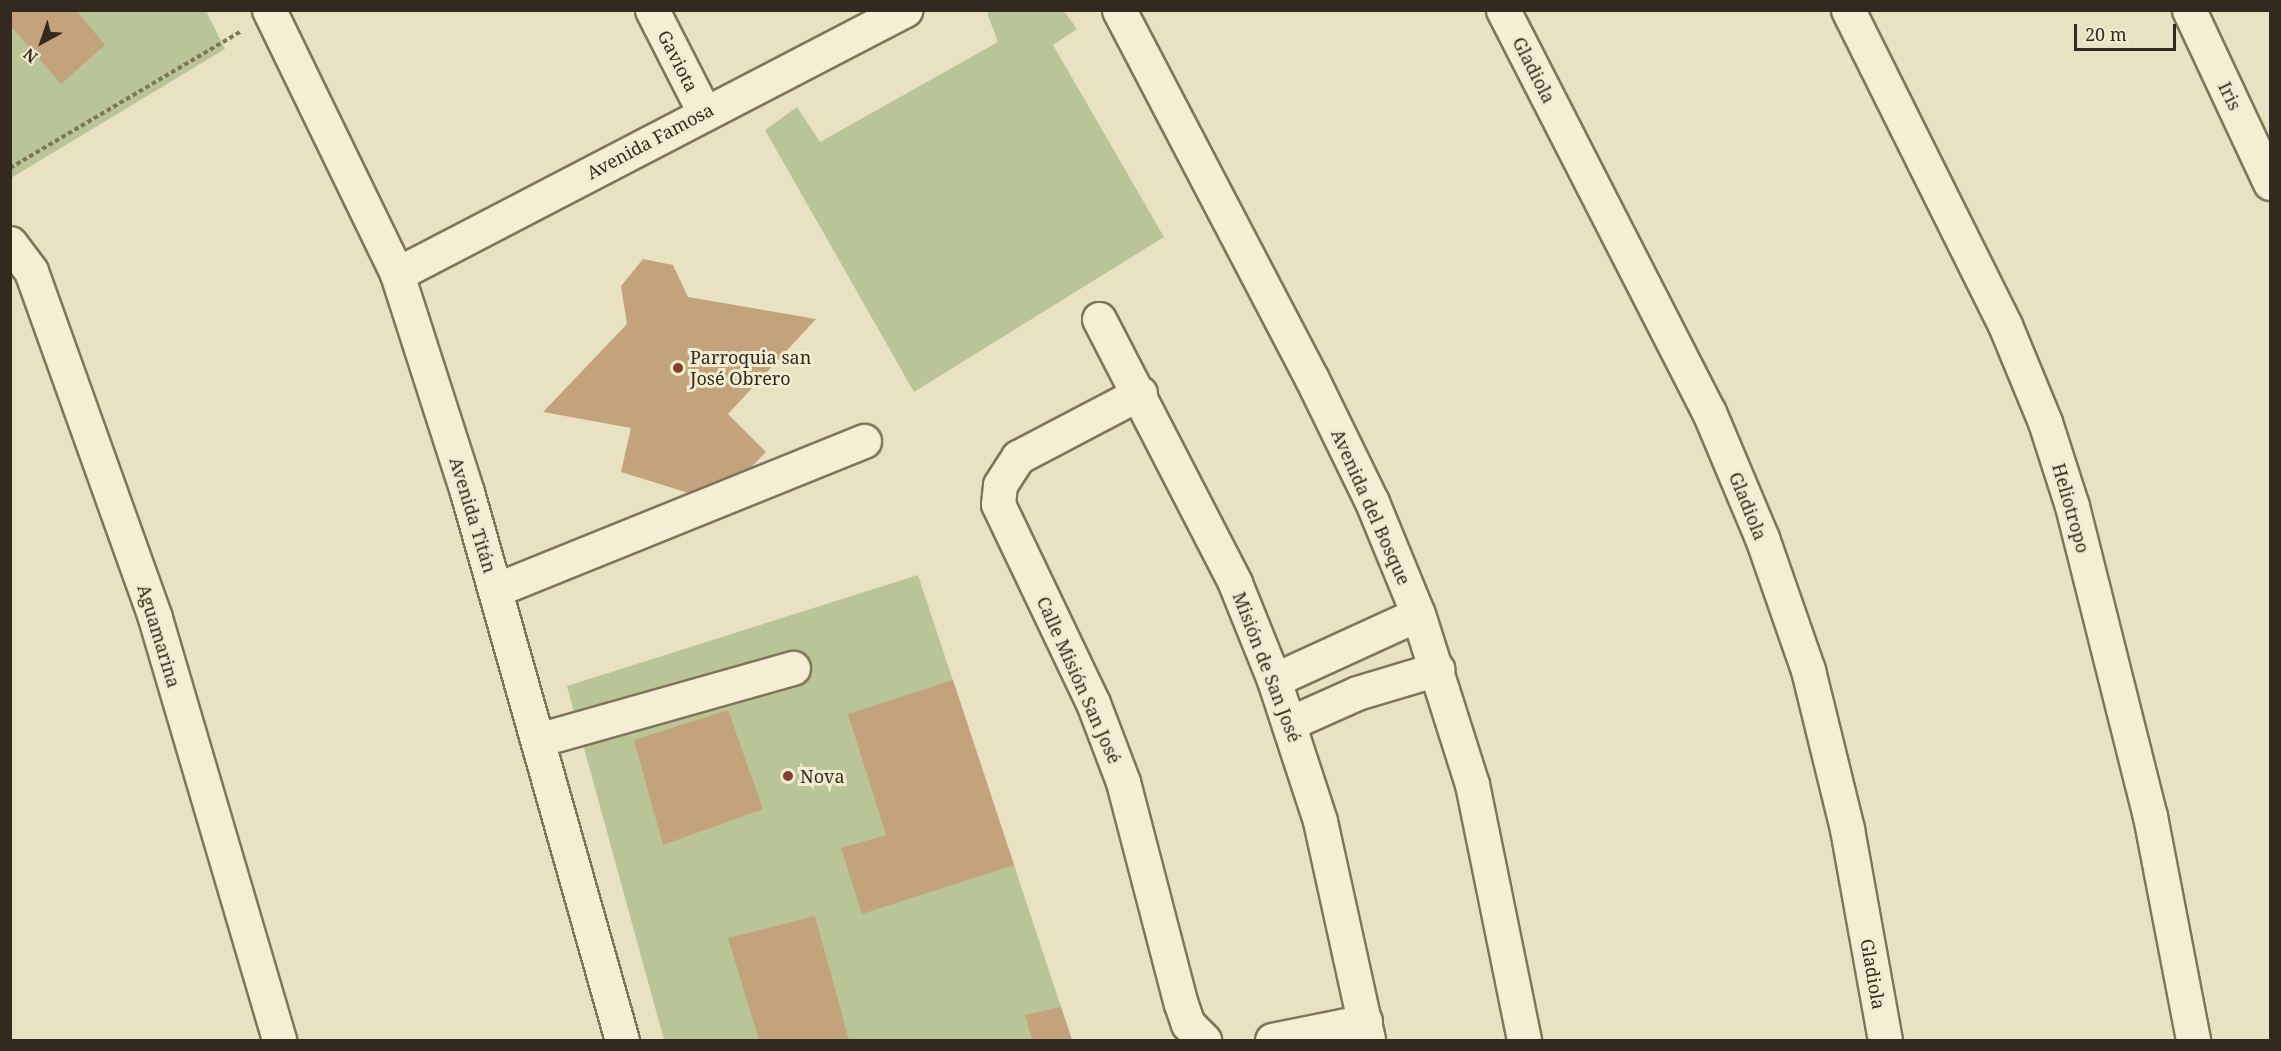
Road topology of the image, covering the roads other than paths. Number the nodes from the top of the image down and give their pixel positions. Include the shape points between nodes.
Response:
1 (652, 10) edge
2 (905, 10) edge
3 (1119, 10) edge
4 (1503, 10) edge
5 (1848, 10) edge
6 (2189, 10) edge
7 (270, 12) edge
8 (704, 112) junction
9 (2271, 183) edge
10 (10, 243) edge
11 (397, 274) junction
12 (1099, 319) dead end
13 (1140, 393) junction
14 (864, 441) dead end
15 (495, 590) junction
16 (1418, 614) junction
17 (793, 668) dead end
18 (1437, 669) junction
19 (1274, 680) junction
20 (1290, 723) junction
21 (538, 740) junction
22 (1366, 1031) edge
23 (279, 1041) edge
24 (622, 1041) edge
25 (1204, 1041) edge
26 (1272, 1041) edge
27 (1524, 1041) edge
28 (1885, 1041) edge
29 (2193, 1041) edge

1 - 8 street, Gaviota
2 - 8 street, Avenida Famosa
3 - 16 street, Avenida del Bosque via 1312,379 1372,502
4 - 28 street, Gladiola via 1709,412 1762,538 1808,670 1841,806
5 - 29 street, Heliotropo via 2005,325 2045,422 2072,506 2150,816
6 - 9 street, Iris
7 - 11 street, Avenida Titán
8 - 11 street, Avenida Famosa
10 - 23 street, Aguamarina via 31,272 155,618
11 - 15 street, Avenida Titán
12 - 13 street, Misión de San José
13 - 19 street, Misión de San José via 1234,583
13 - 25 street, Calle Misión San José via 1018,457 1006,469 998,504 1093,703 1124,782 1181,1004 1188,1024
14 - 15 street
15 - 21 street, Avenida Titán
16 - 18 street, Avenida del Bosque
16 - 19 street
17 - 21 street
18 - 20 street via 1357,693
18 - 27 street, Avenida del Bosque via 1496,885
19 - 20 street, Misión de San José
20 - 22 street, Misión de San José via 1320,821
21 - 24 street, Avenida Titán
22 - 26 street

